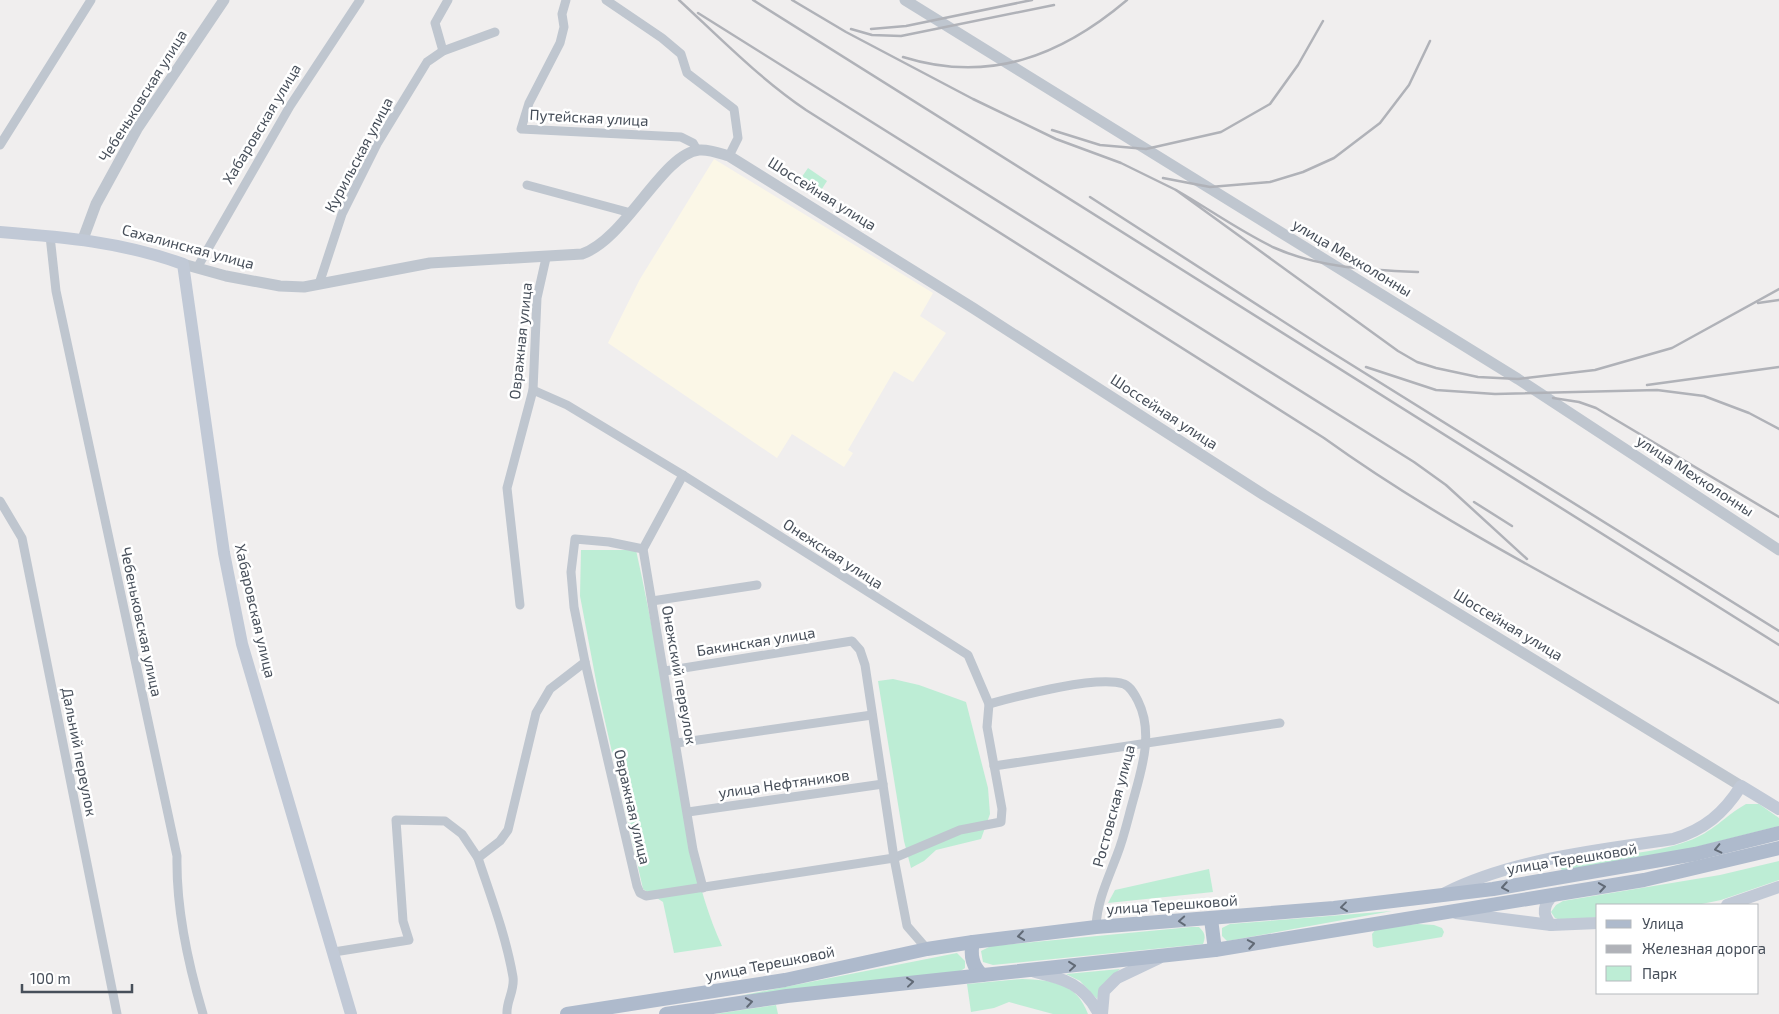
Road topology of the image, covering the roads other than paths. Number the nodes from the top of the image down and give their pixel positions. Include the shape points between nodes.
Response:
1 (91, 0) edge
2 (224, 0) edge
3 (360, 0) edge
4 (448, 0) edge
5 (566, 0) edge
6 (606, 0) edge
7 (906, 0) edge
8 (495, 32) dead end
9 (443, 51) junction
10 (0, 144) edge
11 (698, 150) junction
12 (729, 156) junction
13 (528, 185) dead end
14 (631, 213) junction
15 (0, 232) edge
16 (50, 236) junction
17 (83, 239) junction
18 (546, 258) junction
19 (183, 264) junction
20 (197, 268) junction
21 (319, 284) junction
22 (533, 390) junction
23 (683, 475) junction
24 (0, 500) edge
25 (643, 549) junction
26 (1779, 550) edge
27 (757, 585) dead end
28 (652, 601) junction
29 (520, 605) dead end
30 (585, 662) junction
31 (665, 671) junction
32 (990, 704) junction
33 (872, 715) junction
34 (1280, 723) dead end
35 (677, 742) junction
36 (1146, 743) junction
37 (994, 766) junction
38 (883, 784) junction
39 (1740, 786) junction
40 (1779, 809) edge
41 (688, 812) junction
42 (1779, 833) edge
43 (1774, 850) edge
44 (478, 858) junction
45 (894, 858) junction
46 (1554, 858) junction
47 (1554, 878) junction
48 (703, 888) junction
49 (1779, 888) edge
50 (1442, 895) junction
51 (1554, 895) junction
52 (1418, 898) junction
53 (1730, 904) edge
54 (1445, 912) junction
55 (1420, 916) junction
56 (1211, 918) junction
57 (1596, 923) edge
58 (1551, 924) junction
59 (1096, 927) junction
60 (973, 942) junction
61 (927, 949) junction
62 (1215, 950) junction
63 (334, 952) junction
64 (1163, 956) junction
65 (1030, 970) junction
66 (982, 975) junction
67 (507, 1010) edge
68 (117, 1014) edge
69 (202, 1014) edge
70 (351, 1014) edge
71 (567, 1014) edge
72 (666, 1014) edge
73 (1100, 1014) edge

1 - 10 street
2 - 17 street, Чебеньковская улица via 136,129 96,204
3 - 20 street, Хабаровская улица via 290,106
4 - 9 street via 435,23
5 - 11 street, Путейская улица via 560,43 529,103 522,130 681,137
6 - 12 street via 681,54 687,74 734,108 738,138
7 - 26 street, улица Мехколонны via 1518,379
8 - 9 street, Курильская улица
9 - 21 street, Курильская улица via 427,62 377,144 342,214
11 - 12 street, Шоссейная улица
11 - 14 street via 679,158
12 - 39 street, Шоссейная улица via 1264,495
13 - 14 street
14 - 18 street via 595,250
15 - 16 main road, Сахалинская улица
16 - 17 main road, Сахалинская улица
16 - 69 street, Чебеньковская улица via 60,310 177,856 176,884
17 - 19 main road, Сахалинская улица via 129,246
18 - 21 street, Сахалинская улица via 430,262
18 - 22 street, Овражная улица via 537,298
19 - 20 street, Сахалинская улица
19 - 63 main road, Хабаровская улица via 224,553 242,644
20 - 21 street, Сахалинская улица via 280,286
22 - 23 street, Онежская улица via 567,405
22 - 29 street, Овражная улица via 507,488
23 - 25 street
23 - 32 street, Онежская улица via 968,655
24 - 68 street, Дальний переулок via 22,538
25 - 28 street, Онежский переулок
25 - 30 street, Овражная улица via 575,539 571,572
27 - 28 street
28 - 31 street, Онежский переулок
30 - 44 street via 550,689 536,713 508,830 500,841
30 - 48 street, Овражная улица via 640,893 646,896
31 - 33 street, Бакинская улица via 852,641 860,650 865,665
31 - 35 street, Онежский переулок
32 - 36 street, Ростовская улица via 1051,689 1111,683 1125,685 1134,693 1143,711
32 - 37 street via 987,727
33 - 35 street
33 - 38 street
34 - 36 street
35 - 41 street, Онежский переулок
36 - 37 street
36 - 59 street, Ростовская улица via 1118,853 1097,907
37 - 45 street via 1002,809 1000,822 960,830
38 - 41 street, улица Нефтяников
38 - 45 street
39 - 40 main road, Шоссейная улица
39 - 46 main road via 1730,804 1698,831 1672,839
41 - 48 street, Онежский переулок
42 -> 47 main road, улица Терешковой via 1695,854
51 -> 43 main road, улица Терешковой via 1644,880
44 - 63 street via 462,834 445,821 396,820 403,921 409,940
44 - 67 street via 513,978 514,988
45 - 48 street
45 - 61 street via 907,926
46 - 47 main road via 1548,867
46 - 50 main road via 1464,883
47 -> 50 main road, улица Терешковой
49 - 53 main road
50 - 52 main road, улица Терешковой
51 - 54 main road, улица Терешковой
51 - 58 main road via 1544,911
52 - 55 main road
52 -> 56 main road, улица Терешковой via 1260,916
54 - 55 main road, улица Терешковой
54 - 58 main road
62 -> 55 main road, улица Терешковой
56 -> 59 main road, улица Терешковой
56 - 62 main road
57 - 58 main road
59 -> 60 main road, улица Терешковой
60 - 61 main road, улица Терешковой
60 - 66 main road via 972,960
61 - 71 main road, улица Терешковой via 785,980
62 - 64 main road, улица Терешковой
63 - 70 main road, Хабаровская улица
65 -> 64 main road, улица Терешковой
64 - 73 main road via 1117,978 1104,991
65 - 66 main road, улица Терешковой
65 - 73 main road via 1061,978 1078,987 1090,997
72 -> 66 main road, улица Терешковой via 787,996

